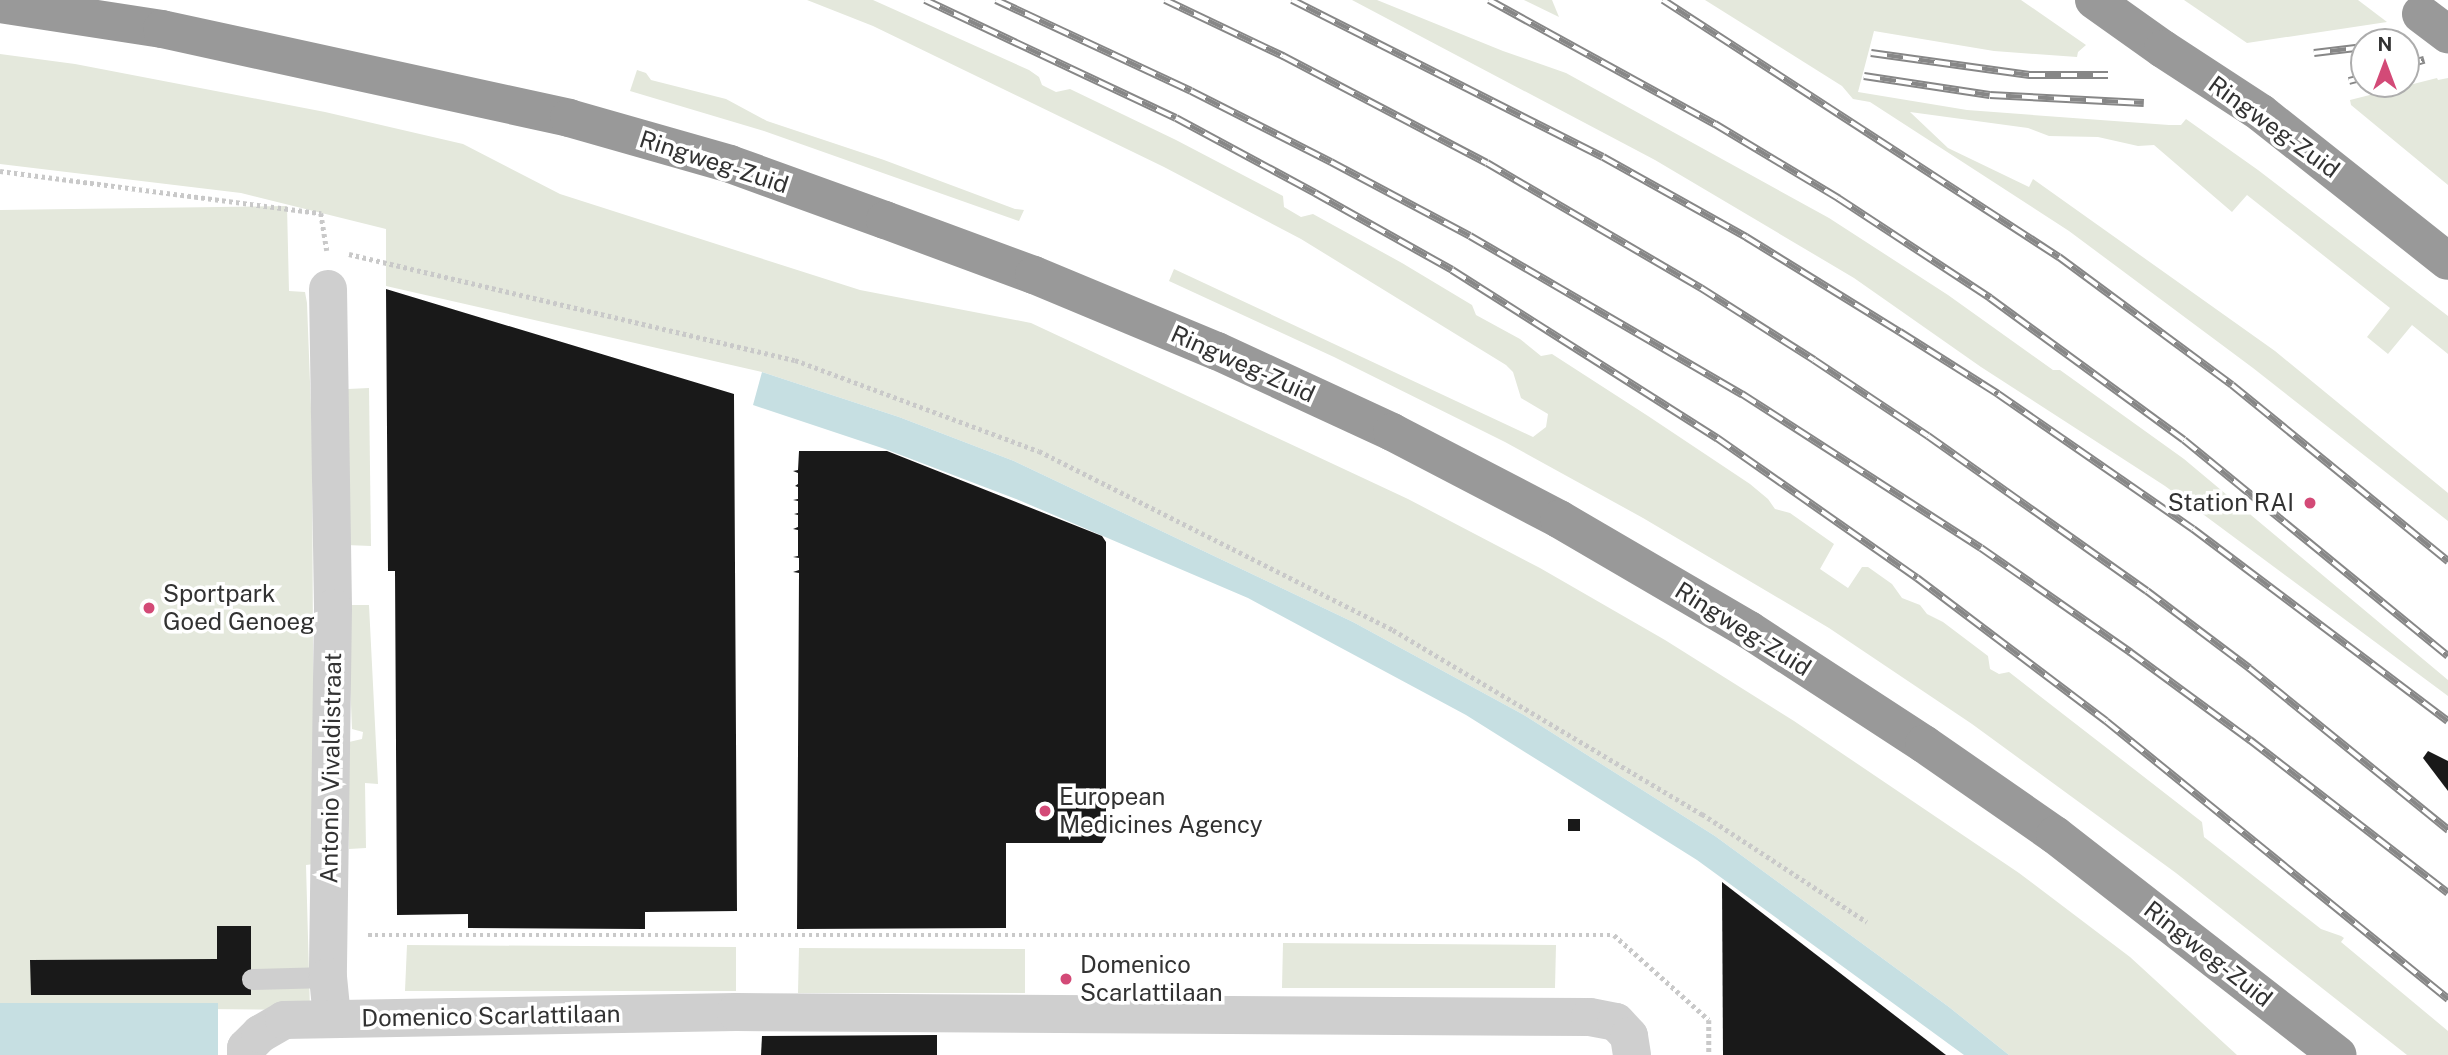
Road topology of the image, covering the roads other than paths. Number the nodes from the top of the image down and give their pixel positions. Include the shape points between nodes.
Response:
1 (2094, 0) edge
2 (0, 4) edge
3 (2448, 261) edge
4 (328, 289) dead end
5 (328, 977) junction
6 (252, 979) dead end
7 (332, 1018) junction
8 (1624, 1039) edge
9 (246, 1055) edge
10 (2338, 1055) edge

1 - 3 highway, Ringweg-Zuid, bridge via 2261,113
2 - 10 highway, Ringweg-Zuid via 162,29 569,118 730,164 885,219 1217,351 1392,432 1559,519 1749,630 2055,835
4 - 5 street, Antonio Vivaldistraat via 333,608
5 - 6 lane
5 - 7 street, Antonio Vivaldistraat
7 - 8 street, Domenico Scarlattilaan via 750,1013 1560,1016 1590,1017
7 - 9 street via 284,1020 260,1034 246,1048

